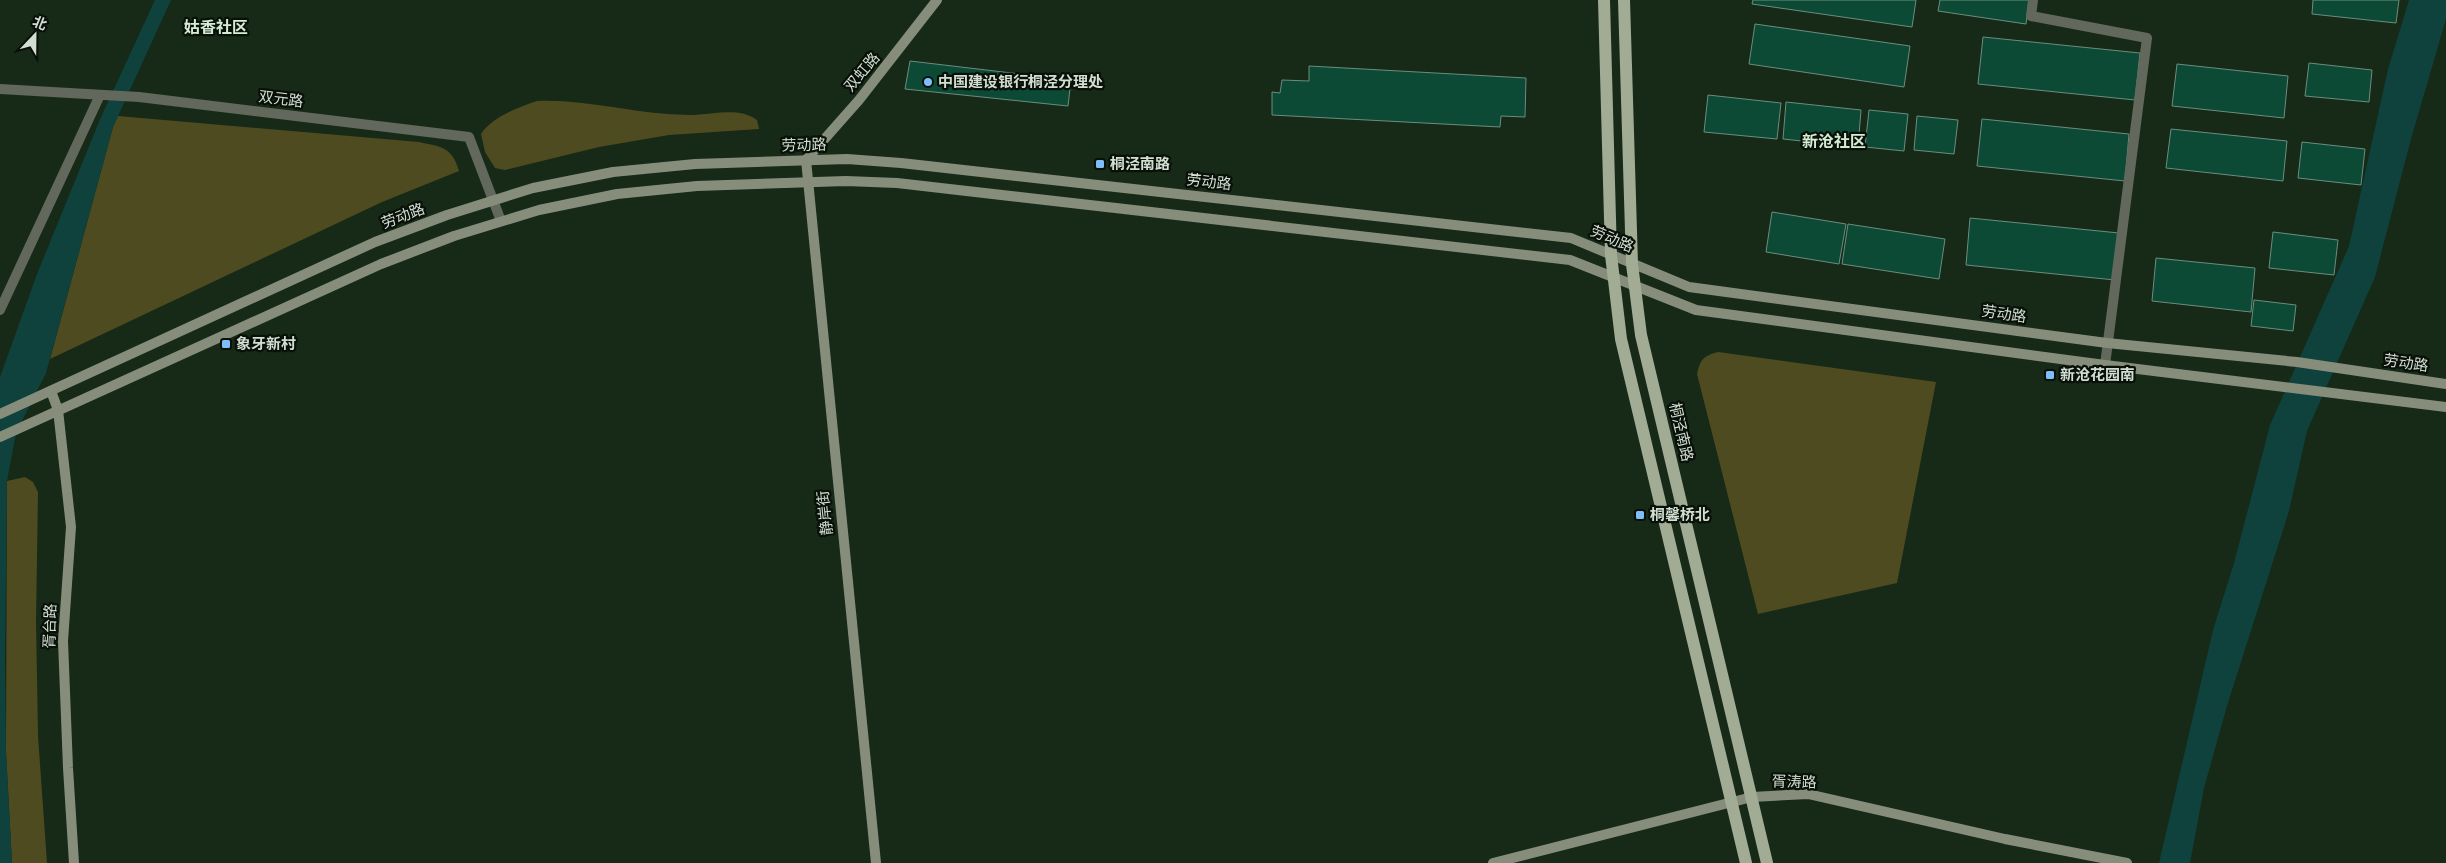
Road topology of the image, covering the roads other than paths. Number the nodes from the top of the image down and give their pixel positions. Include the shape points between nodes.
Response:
1 (937, 0) edge
2 (1604, 0) edge
3 (1624, 0) edge
4 (2033, 0) edge
5 (0, 89) edge
6 (104, 95) junction
7 (806, 160) junction
8 (806, 182) junction
9 (493, 200) junction
10 (501, 221) junction
11 (1611, 255) junction
12 (1632, 264) junction
13 (1612, 276) junction
14 (1634, 285) junction
15 (0, 310) edge
16 (2107, 343) junction
17 (2105, 365) junction
18 (2446, 384) edge
19 (49, 392) junction
20 (2446, 407) edge
21 (58, 410) junction
22 (0, 414) edge
23 (0, 436) edge
24 (1752, 796) junction
25 (1732, 801) junction
26 (74, 863) edge
27 (876, 863) edge
28 (1493, 863) edge
29 (1746, 863) edge
30 (1767, 863) edge
31 (2127, 863) edge

1 - 7 main road, 双虹路 via 871,86
2 - 11 main road
3 - 12 main road, 桐泾南路
4 - 16 street via 2031,16 2146,38
5 - 6 street, 双元路
6 - 9 street, 双元路 via 469,137
6 - 15 street
7 - 8 main road, 静岸街
7 - 9 main road, 劳动路 via 695,164 613,172 533,188
7 - 11 main road, 劳动路 via 900,163 1571,238
8 - 10 main road via 656,189 574,202
8 - 13 main road via 861,180 1570,260
8 - 27 main road, 静岸街
9 - 10 street, 双元路
9 - 19 main road, 劳动路 via 375,242
10 - 21 main road via 381,264
11 - 12 main road, 劳动路
11 - 13 main road
12 - 14 main road, 桐泾南路
12 - 16 main road, 劳动路 via 1689,287
13 - 14 main road
13 - 25 main road via 1621,339
14 - 17 main road via 1696,310
14 - 24 main road, 桐泾南路 via 1641,335
16 - 17 street
16 - 18 main road, 劳动路 via 2297,362
17 - 20 main road
19 - 21 main road, 胥台路
19 - 22 main road, 劳动路
21 - 23 main road
21 - 26 main road, 胥台路 via 71,526 63,641
24 - 25 main road, 胥涛路
24 - 30 main road, 桐泾南路
24 - 31 main road, 胥涛路 via 1808,794
25 - 28 main road, 胥涛路
25 - 29 main road

